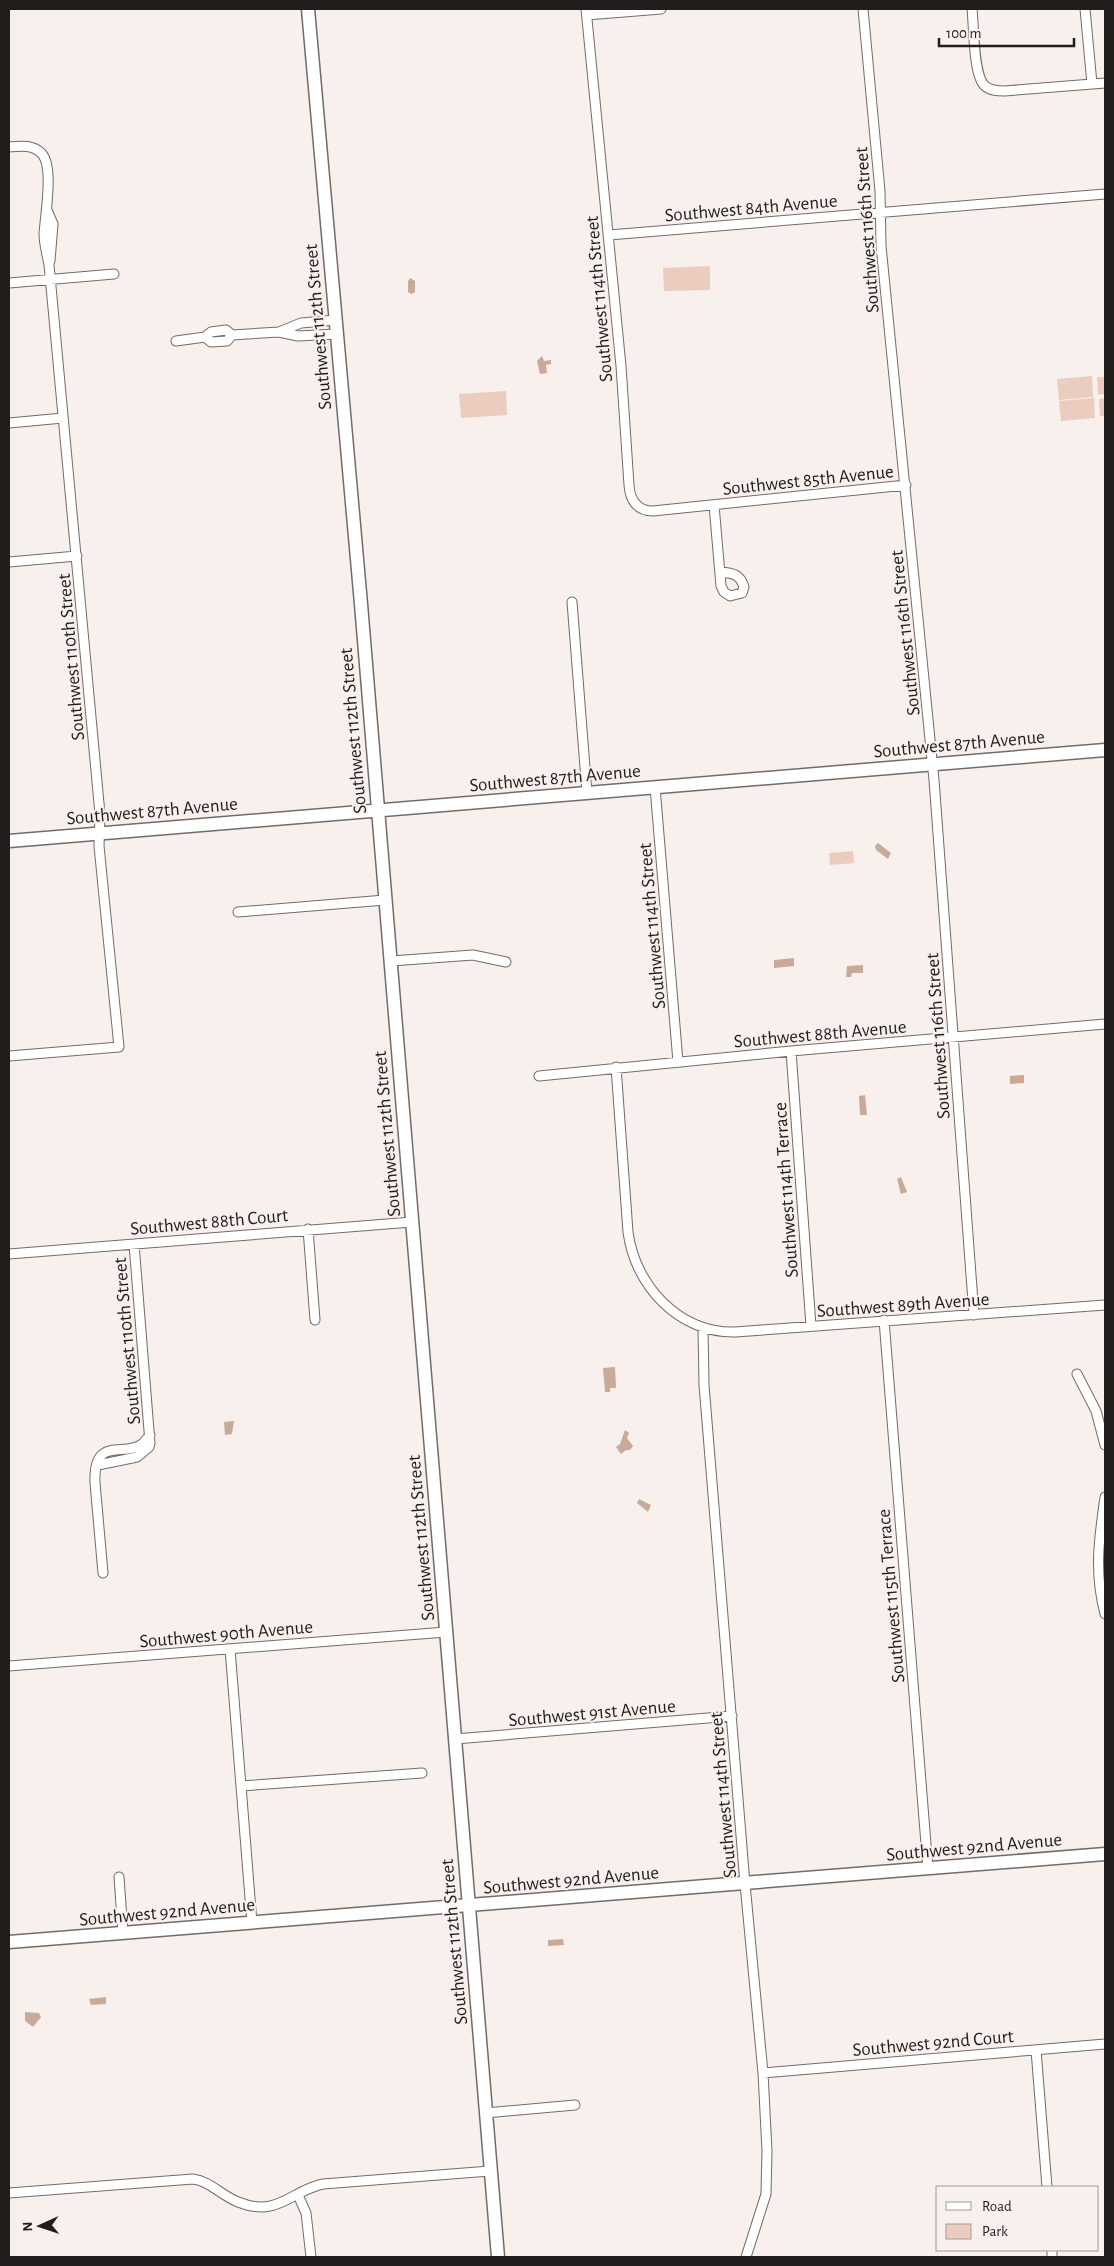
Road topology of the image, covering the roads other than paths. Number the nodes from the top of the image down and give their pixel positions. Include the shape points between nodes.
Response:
1 (308, 9) edge
2 (661, 9) edge
3 (863, 9) edge
4 (972, 9) edge
5 (1085, 9) edge
6 (587, 12) edge
7 (1105, 83) edge
8 (1092, 84) junction
9 (9, 147) edge
10 (1105, 194) edge
11 (880, 213) junction
12 (609, 234) junction
13 (114, 274) dead end
14 (50, 279) junction
15 (9, 283) edge
16 (336, 320) junction
17 (279, 332) junction
18 (337, 334) junction
19 (176, 341) dead end
20 (63, 418) junction
21 (9, 423) edge
22 (906, 485) junction
23 (714, 505) junction
24 (77, 556) junction
25 (9, 562) edge
26 (720, 572) dead end
27 (572, 602) dead end
28 (1105, 750) edge
29 (933, 764) junction
30 (655, 787) junction
31 (587, 793) junction
32 (378, 810) junction
33 (99, 834) junction
34 (9, 841) edge
35 (385, 900) junction
36 (238, 912) dead end
37 (390, 961) junction
38 (506, 962) dead end
39 (1105, 1024) edge
40 (953, 1037) junction
41 (790, 1051) junction
42 (9, 1056) edge
43 (678, 1062) junction
44 (616, 1067) junction
45 (539, 1076) dead end
46 (412, 1222) junction
47 (308, 1229) junction
48 (134, 1244) junction
49 (9, 1254) edge
50 (1105, 1305) edge
51 (974, 1315) junction
52 (315, 1320) dead end
53 (884, 1320) junction
54 (811, 1326) junction
55 (704, 1328) junction
56 (1077, 1374) dead end
57 (1105, 1445) edge
58 (1105, 1497) edge
59 (1101, 1566) edge
60 (103, 1573) dead end
61 (1105, 1614) edge
62 (446, 1632) junction
63 (230, 1649) junction
64 (9, 1666) edge
65 (732, 1716) junction
66 (455, 1739) junction
67 (422, 1773) dead end
68 (241, 1786) junction
69 (1105, 1854) edge
70 (928, 1869) junction
71 (119, 1878) dead end
72 (745, 1884) junction
73 (468, 1906) junction
74 (252, 1923) junction
75 (123, 1933) junction
76 (9, 1942) edge
77 (1105, 2044) edge
78 (1036, 2050) junction
79 (763, 2072) junction
80 (575, 2105) dead end
81 (486, 2113) junction
82 (490, 2171) junction
83 (1047, 2186) edge
84 (9, 2193) edge
85 (298, 2195) junction
86 (311, 2257) edge
87 (498, 2257) edge
88 (746, 2257) edge

1 - 16 main road, Southwest 112th Street
2 - 6 street
3 - 11 street, Southwest 116th Street
4 - 8 street via 978,72 985,86 991,90
5 - 8 street
6 - 12 street, Southwest 114th Street
7 - 8 street
9 - 14 street, Southwest 110th Street via 33,148 43,155 47,165 44,240
10 - 11 street, Southwest 84th Avenue
11 - 12 street, Southwest 84th Avenue
11 - 22 street, Southwest 116th Street
12 - 23 street, Southwest 114th Street via 631,496 647,511
13 - 14 street
14 - 15 street
14 - 20 street, Southwest 110th Street
16 - 17 street via 301,323
16 - 18 main road, Southwest 112th Street
17 - 18 street via 298,336
17 - 19 street via 232,336 226,330
18 - 32 main road, Southwest 112th Street
20 - 21 street
20 - 24 street, Southwest 110th Street
22 - 23 street, Southwest 85th Avenue
22 - 29 street, Southwest 116th Street
23 - 26 street
24 - 25 street
24 - 33 street, Southwest 110th Street via 100,814
27 - 31 street
28 - 29 main road, Southwest 87th Avenue
29 - 30 main road, Southwest 87th Avenue
29 - 40 street, Southwest 116th Street
30 - 31 main road, Southwest 87th Avenue
30 - 43 street, Southwest 114th Street
31 - 32 main road, Southwest 87th Avenue
32 - 33 main road, Southwest 87th Avenue
32 - 35 main road, Southwest 112th Street
33 - 34 main road, Southwest 87th Avenue
33 - 42 street, Southwest 110th Street via 119,1047
35 - 36 street
35 - 37 main road, Southwest 112th Street
37 - 38 street via 473,955
37 - 46 main road, Southwest 112th Street
39 - 40 street, Southwest 88th Avenue
40 - 41 street, Southwest 88th Avenue
40 - 51 street, Southwest 116th Street
41 - 43 street, Southwest 88th Avenue
41 - 54 street, Southwest 114th Terrace
43 - 44 street, Southwest 88th Avenue
44 - 45 street, Southwest 88th Avenue
44 - 55 street, Southwest 89th Avenue via 632,1255 645,1283 656,1296 675,1312
46 - 47 street, Southwest 88th Court
46 - 62 main road, Southwest 112th Street
47 - 48 street, Southwest 88th Court
47 - 52 street
48 - 49 street, Southwest 88th Court
48 - 60 street, Southwest 110th Street via 150,1434 148,1447 137,1457 98,1465 95,1478
50 - 51 street, Southwest 89th Avenue
51 - 53 street, Southwest 89th Avenue
53 - 54 street, Southwest 89th Avenue
53 - 70 street, Southwest 115th Terrace
54 - 55 street, Southwest 89th Avenue via 728,1332
55 - 65 street, Southwest 114th Street via 704,1385
56 - 57 street via 1096,1411
58 - 59 street via 1098,1545
59 - 61 street via 1099,1586
62 - 63 street, Southwest 90th Avenue
62 - 66 main road, Southwest 112th Street
63 - 64 street, Southwest 90th Avenue
63 - 68 street
65 - 66 street, Southwest 91st Avenue
65 - 72 street, Southwest 114th Street
66 - 73 main road, Southwest 112th Street
67 - 68 street
68 - 74 street
69 - 70 main road, Southwest 92nd Avenue
70 - 72 main road, Southwest 92nd Avenue
71 - 75 street
72 - 73 main road, Southwest 92nd Avenue
72 - 79 street, Southwest 114th Street
73 - 74 main road, Southwest 92nd Avenue
73 - 81 main road, Southwest 112th Street
74 - 75 main road, Southwest 92nd Avenue
75 - 76 main road, Southwest 92nd Avenue
77 - 78 street, Southwest 92nd Court
78 - 79 street, Southwest 92nd Court
78 - 83 street
79 - 88 street, Southwest 114th Street via 767,2181 763,2206
80 - 81 street
81 - 82 main road, Southwest 112th Street
82 - 85 street via 323,2184
82 - 87 main road, Southwest 112th Street
84 - 85 street via 193,2179 212,2186 235,2201 258,2207 282,2204
85 - 86 street via 306,2213

